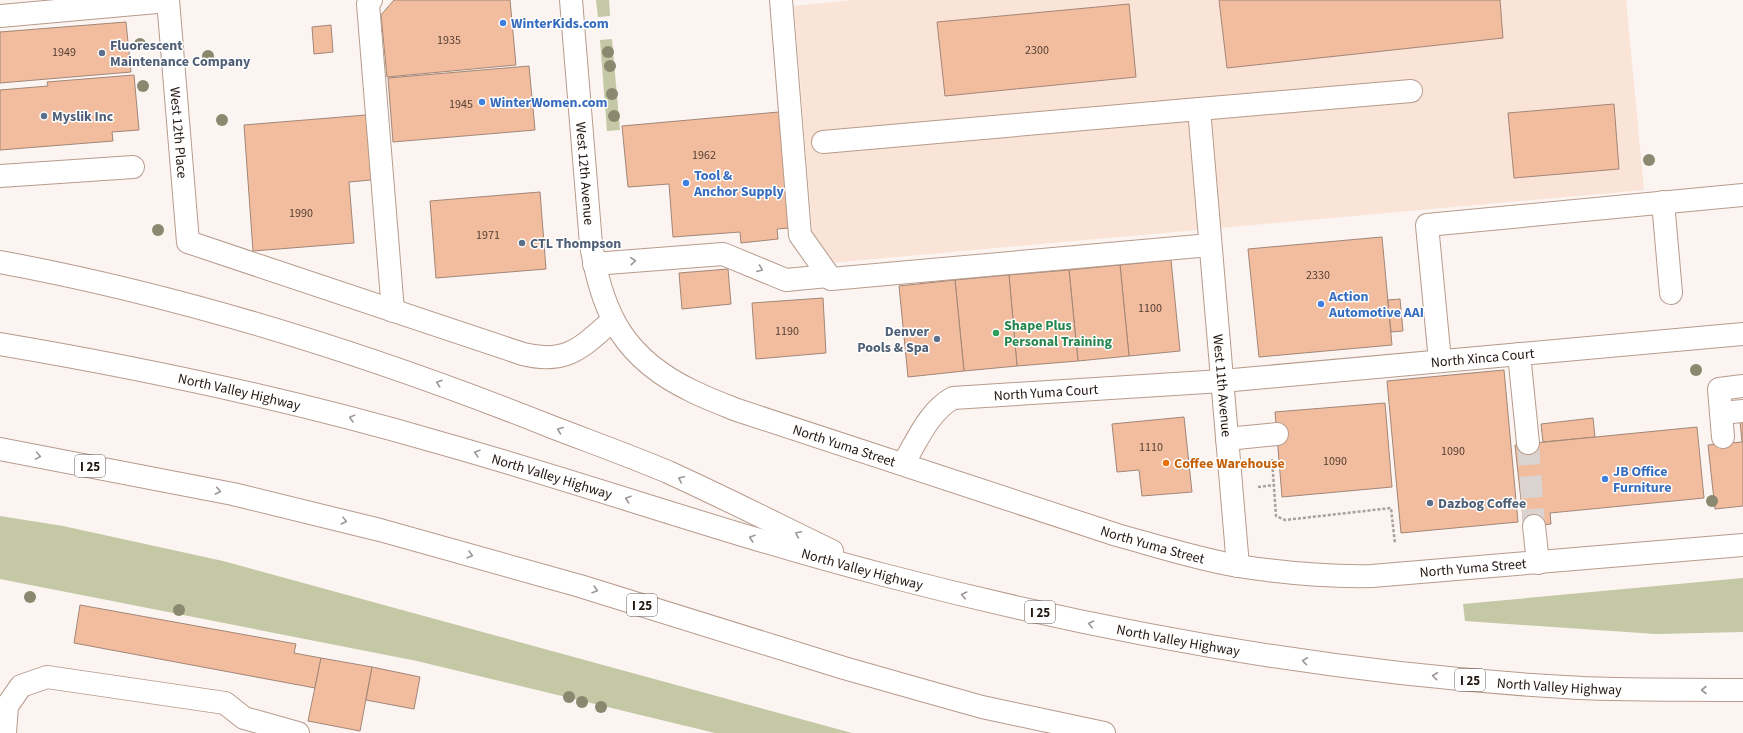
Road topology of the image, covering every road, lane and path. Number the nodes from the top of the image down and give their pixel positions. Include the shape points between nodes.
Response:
1 (168, 0) edge
2 (371, 0) edge
3 (571, 0) edge
4 (781, 0) edge
5 (0, 16) edge
6 (1411, 91) dead end
7 (1199, 109) junction
8 (823, 142) dead end
9 (133, 166) dead end
10 (0, 176) edge
11 (1743, 195) edge
12 (1663, 202) junction
13 (1210, 237) junction
14 (0, 262) edge
15 (594, 264) junction
16 (828, 276) junction
17 (1671, 293) dead end
18 (393, 311) junction
19 (613, 320) junction
20 (1743, 334) edge
21 (0, 344) edge
22 (1519, 354) junction
23 (1440, 361) junction
24 (1222, 381) junction
25 (1743, 386) edge
26 (1743, 411) edge
27 (1721, 413) junction
28 (1273, 435) joint
29 (1723, 437) dead end
30 (1227, 439) junction
31 (1528, 444) tunnel mouth
32 (0, 449) edge
33 (903, 464) junction
34 (1274, 485) junction
35 (1258, 487) dead end
36 (1534, 526) tunnel mouth
37 (1395, 544) dead end
38 (1743, 545) edge
39 (1538, 563) junction
40 (1238, 566) junction
41 (884, 575) junction
42 (1743, 690) edge
43 (242, 725) edge
44 (5, 733) edge
45 (298, 733) edge
46 (1104, 733) edge

1 - 5 main road
1 - 18 main road, West 12th Place via 188,242
2 - 18 main road via 368,4
3 - 15 main road, West 12th Avenue
4 - 16 main road via 800,235
6 - 7 main road
7 - 8 main road
7 - 13 main road, West 11th Avenue
9 - 10 main road
11 - 12 main road
12 - 17 main road
12 - 23 main road via 1427,225
13 - 16 main road via 832,279
13 - 24 main road, West 11th Avenue
41 -> 14 main road via 668,472 472,395 288,333 168,298
15 -> 16 main road via 723,254 786,280
15 - 19 main road, West 12th Avenue via 602,294
18 - 19 main road via 538,358 551,358 579,349
19 - 33 main road, North Yuma Street via 641,357 665,376 692,391 737,410
20 - 22 main road, North Xinca Court
41 -> 21 main road, North Valley Highway / I 25 via 770,544 590,487 339,415 116,364
22 - 23 main road, North Xinca Court
22 - 31 main road
23 - 24 main road, North Xinca Court
24 - 30 main road, West 11th Avenue
24 - 33 main road, North Yuma Court via 953,398 934,413
25 - 27 main road via 1719,388
26 - 27 main road
27 - 29 main road
28 - 30 main road
28 - 34 path
30 - 40 main road, West 11th Avenue
32 -> 46 main road, I 25 via 233,494 373,528 580,586 918,689
33 - 40 main road, North Yuma Street via 1118,535
34 - 35 path
34 - 37 path via 1276,516 1285,520 1391,508
36 - 39 main road
38 - 39 main road, North Yuma Street
39 - 40 main road, North Yuma Street via 1364,576 1298,574
42 -> 41 main road, North Valley Highway / I 25 via 1570,688 1336,665 1132,632
43 - 44 main road via 225,703 47,677 21,686 7,706
43 - 45 main road

